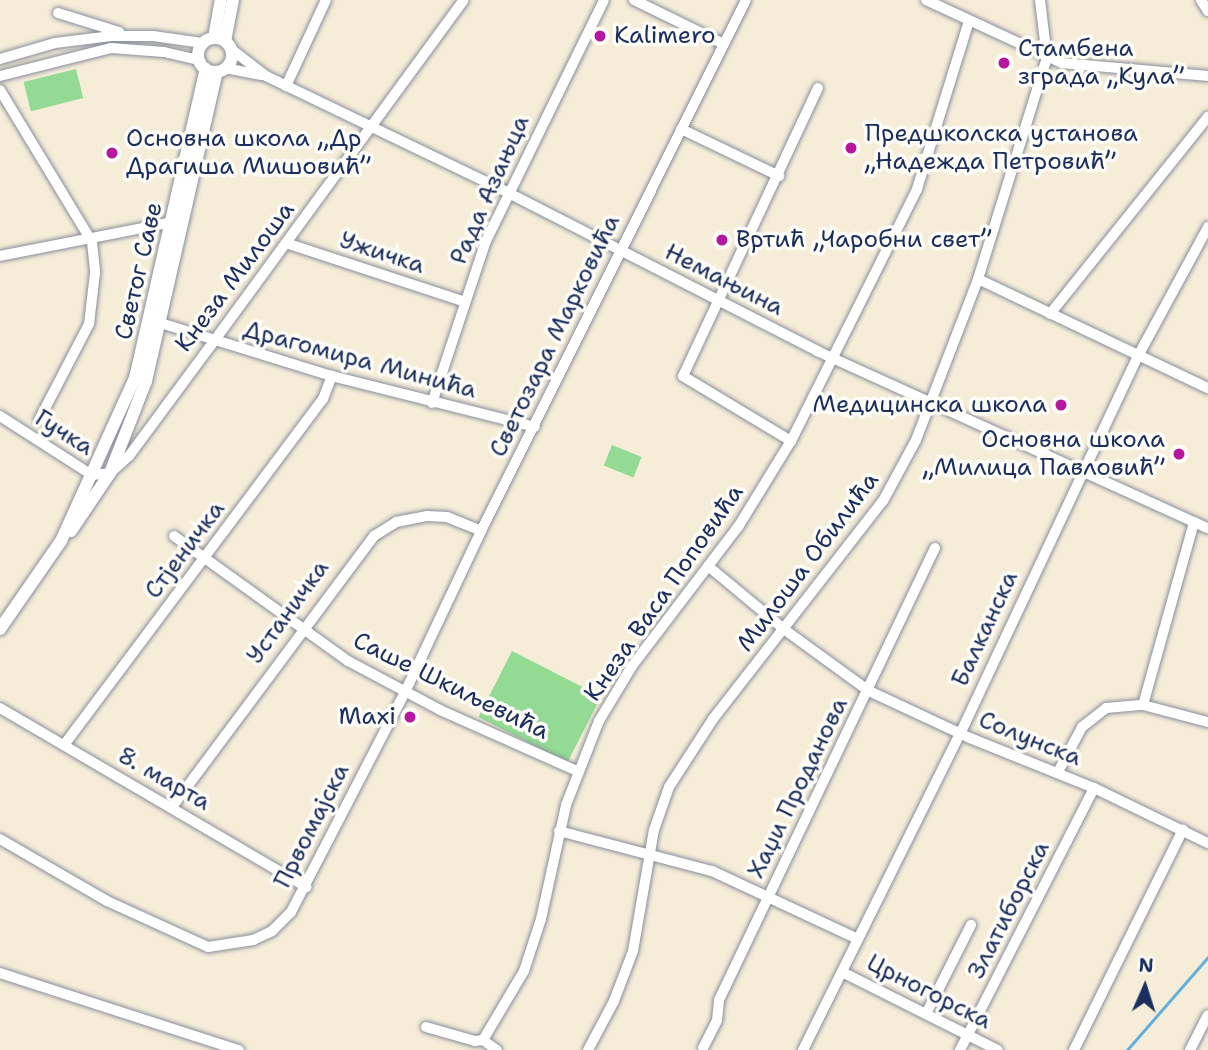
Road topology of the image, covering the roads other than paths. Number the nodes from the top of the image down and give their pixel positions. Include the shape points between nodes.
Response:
1 (221, 0) edge
2 (233, 0) edge
3 (326, 0) edge
4 (464, 0) edge
5 (604, 0) edge
6 (634, 0) edge
7 (746, 0) edge
8 (926, 0) edge
9 (1040, 0) edge
10 (1201, 0) edge
11 (1208, 11) edge
12 (58, 13) dead end
13 (970, 21) junction
14 (129, 35) junction
15 (218, 43) junction
16 (724, 44) junction
17 (1047, 58) junction
18 (0, 59) edge
19 (212, 67) junction
20 (0, 76) edge
21 (265, 76) junction
22 (1208, 76) edge
23 (286, 86) junction
24 (818, 88) dead end
25 (0, 90) edge
26 (1208, 117) edge
27 (372, 127) junction
28 (681, 129) junction
29 (779, 176) junction
30 (509, 193) junction
31 (173, 222) junction
32 (1208, 227) edge
33 (90, 239) junction
34 (286, 243) junction
35 (621, 251) junction
36 (0, 256) edge
37 (978, 279) junction
38 (716, 300) junction
39 (465, 302) junction
40 (1050, 314) junction
41 (156, 321) junction
42 (214, 341) junction
43 (1138, 356) junction
44 (831, 357) junction
45 (332, 376) junction
46 (1208, 388) edge
47 (931, 402) junction
48 (432, 403) junction
49 (39, 420) dead end
50 (2, 422) edge
51 (535, 426) junction
52 (791, 441) junction
53 (1084, 469) junction
54 (110, 473) junction
55 (92, 475) junction
56 (1194, 522) junction
57 (1208, 528) edge
58 (481, 531) junction
59 (174, 536) dead end
60 (61, 541) junction
61 (935, 548) dead end
62 (206, 558) junction
63 (708, 566) junction
64 (0, 629) edge
65 (302, 629) junction
66 (785, 631) junction
67 (869, 691) junction
68 (405, 692) junction
69 (1143, 705) junction
70 (0, 708) edge
71 (1208, 722) edge
72 (960, 734) junction
73 (64, 746) junction
74 (577, 771) junction
75 (1058, 772) junction
76 (1094, 788) junction
77 (172, 807) junction
78 (1183, 829) junction
79 (559, 831) junction
80 (0, 839) edge
81 (1208, 843) edge
82 (650, 852) junction
83 (306, 887) junction
84 (769, 895) junction
85 (971, 925) dead end
86 (858, 939) junction
87 (0, 972) edge
88 (842, 972) junction
89 (926, 1014) junction
90 (1208, 1016) edge
91 (426, 1027) dead end
92 (968, 1035) junction
93 (483, 1040) junction
94 (703, 1048) dead end
95 (239, 1050) edge
96 (497, 1050) edge
97 (588, 1050) edge
98 (803, 1050) edge
99 (960, 1050) edge
100 (998, 1050) edge
101 (1074, 1050) edge
102 (1191, 1050) edge

1 - 15 main road
2 - 15 main road
3 - 23 street
4 - 27 street, Кнеза Милоша
5 - 30 street, Рада Азањца
6 - 16 street
7 - 16 street, Светозара Марковића
8 - 13 street
9 - 17 street, Милоша Обилића
10 - 11 street
12 - 14 street
13 - 17 street
13 - 44 street, Кнеза Васа Поповића via 917,189
14 - 15 street
14 - 18 street via 55,43
15 - 19 main road
15 - 19 main road
15 - 21 street, Немањина
16 - 28 street, Светозара Марковића
17 - 22 street via 1107,69
17 - 37 street, Милоша Обилића
19 - 20 street via 151,50 111,48
19 - 21 street
19 - 31 main road, Светог Саве
19 - 41 main road, Светог Саве
21 - 23 street, Немањина
23 - 27 street, Немањина
24 - 29 street
25 - 33 street
26 - 40 street
27 - 30 street, Немањина
27 - 34 street, Кнеза Милоша
28 - 29 street
28 - 35 street, Светозара Марковића
29 - 38 street
30 - 35 street, Немањина
30 - 39 street, Рада Азањца
31 - 33 street
31 - 41 main road, Светог Саве
32 - 43 street, Балканска
33 - 36 street
33 - 49 street via 95,273 89,324
34 - 39 street, Ужичка
34 - 42 street, Кнеза Милоша
35 - 38 street, Немањина
35 - 51 street, Светозара Марковића
37 - 40 street
37 - 47 street, Милоша Обилића
38 - 44 street, Немањина
38 - 52 street via 683,376
39 - 48 street, Рада Азањца
40 - 43 street
41 - 42 street, Драгомира Минића
41 - 54 main road, Светог Саве via 146,381
41 - 55 main road, Светог Саве
42 - 45 street, Драгомира Минића
42 - 54 street, Кнеза Милоша via 128,456
43 - 46 street
43 - 53 street, Балканска
44 - 47 street, Немањина
44 - 52 street, Кнеза Васа Поповића
45 - 48 street, Драгомира Минића
45 - 62 street, Стјеничка via 323,398
47 - 53 street, Немањина
47 - 66 street, Милоша Обилића via 883,500
48 - 51 street, Драгомира Минића
50 - 55 street, Гучка
51 - 58 street, Светозара Марковића
52 - 63 street, Кнеза Васа Поповића via 768,484
53 - 56 street, Немањина
53 - 72 street, Балканска
54 - 55 street, Гучка
54 - 60 main road, Кнеза Милоша
55 - 60 main road, Кнеза Милоша
56 - 57 street, Немањина
56 - 69 street
58 - 65 street, Устаничка via 462,522 427,516 385,528 351,561
58 - 68 street, Светозара Марковића
59 - 62 street, Саше Шкиљевића
60 - 64 main road, Кнеза Милоша
61 - 67 street, Хаџи Проданова
62 - 65 street, Саше Шкиљевића
62 - 73 street, Стјеничка
63 - 66 street, Солунска
63 - 74 street, Кнеза Васа Поповића via 632,666 599,721
65 - 68 street, Саше Шкиљевића
65 - 77 street, Устаничка
66 - 67 street, Солунска
66 - 82 street, Милоша Обилића via 678,770 659,810
67 - 72 street, Солунска
67 - 84 street, Хаџи Проданова
68 - 74 street, Саше Шкиљевића
68 - 83 street, Првомајска
69 - 71 street
69 - 75 street via 1117,704 1088,721
70 - 73 street, 8. марта
72 - 75 street, Солунска
72 - 86 street, Балканска
73 - 77 street, 8. марта
74 - 79 street, Кнеза Васа Поповића
75 - 76 street, Солунска
76 - 78 street, Солунска
76 - 92 street, Златиборска
77 - 83 street, 8. марта
78 - 81 street, Солунска
78 - 101 street
79 - 82 street
79 - 93 street, Кнеза Васа Поповића via 535,941 524,971
80 - 83 street, Првомајска via 107,901 208,947 253,940 272,931
82 - 84 street
82 - 97 street, Милоша Обилића via 633,951
84 - 86 street
84 - 94 street, Хаџи Проданова via 719,1000 717,1020
85 - 89 street
86 - 88 street, Балканска
87 - 95 street
88 - 89 street, Црногорска
88 - 98 street, Балканска
89 - 92 street, Црногорска
90 - 102 street
91 - 93 street
92 - 99 street, Златиборска
92 - 100 street, Црногорска
93 - 96 street

